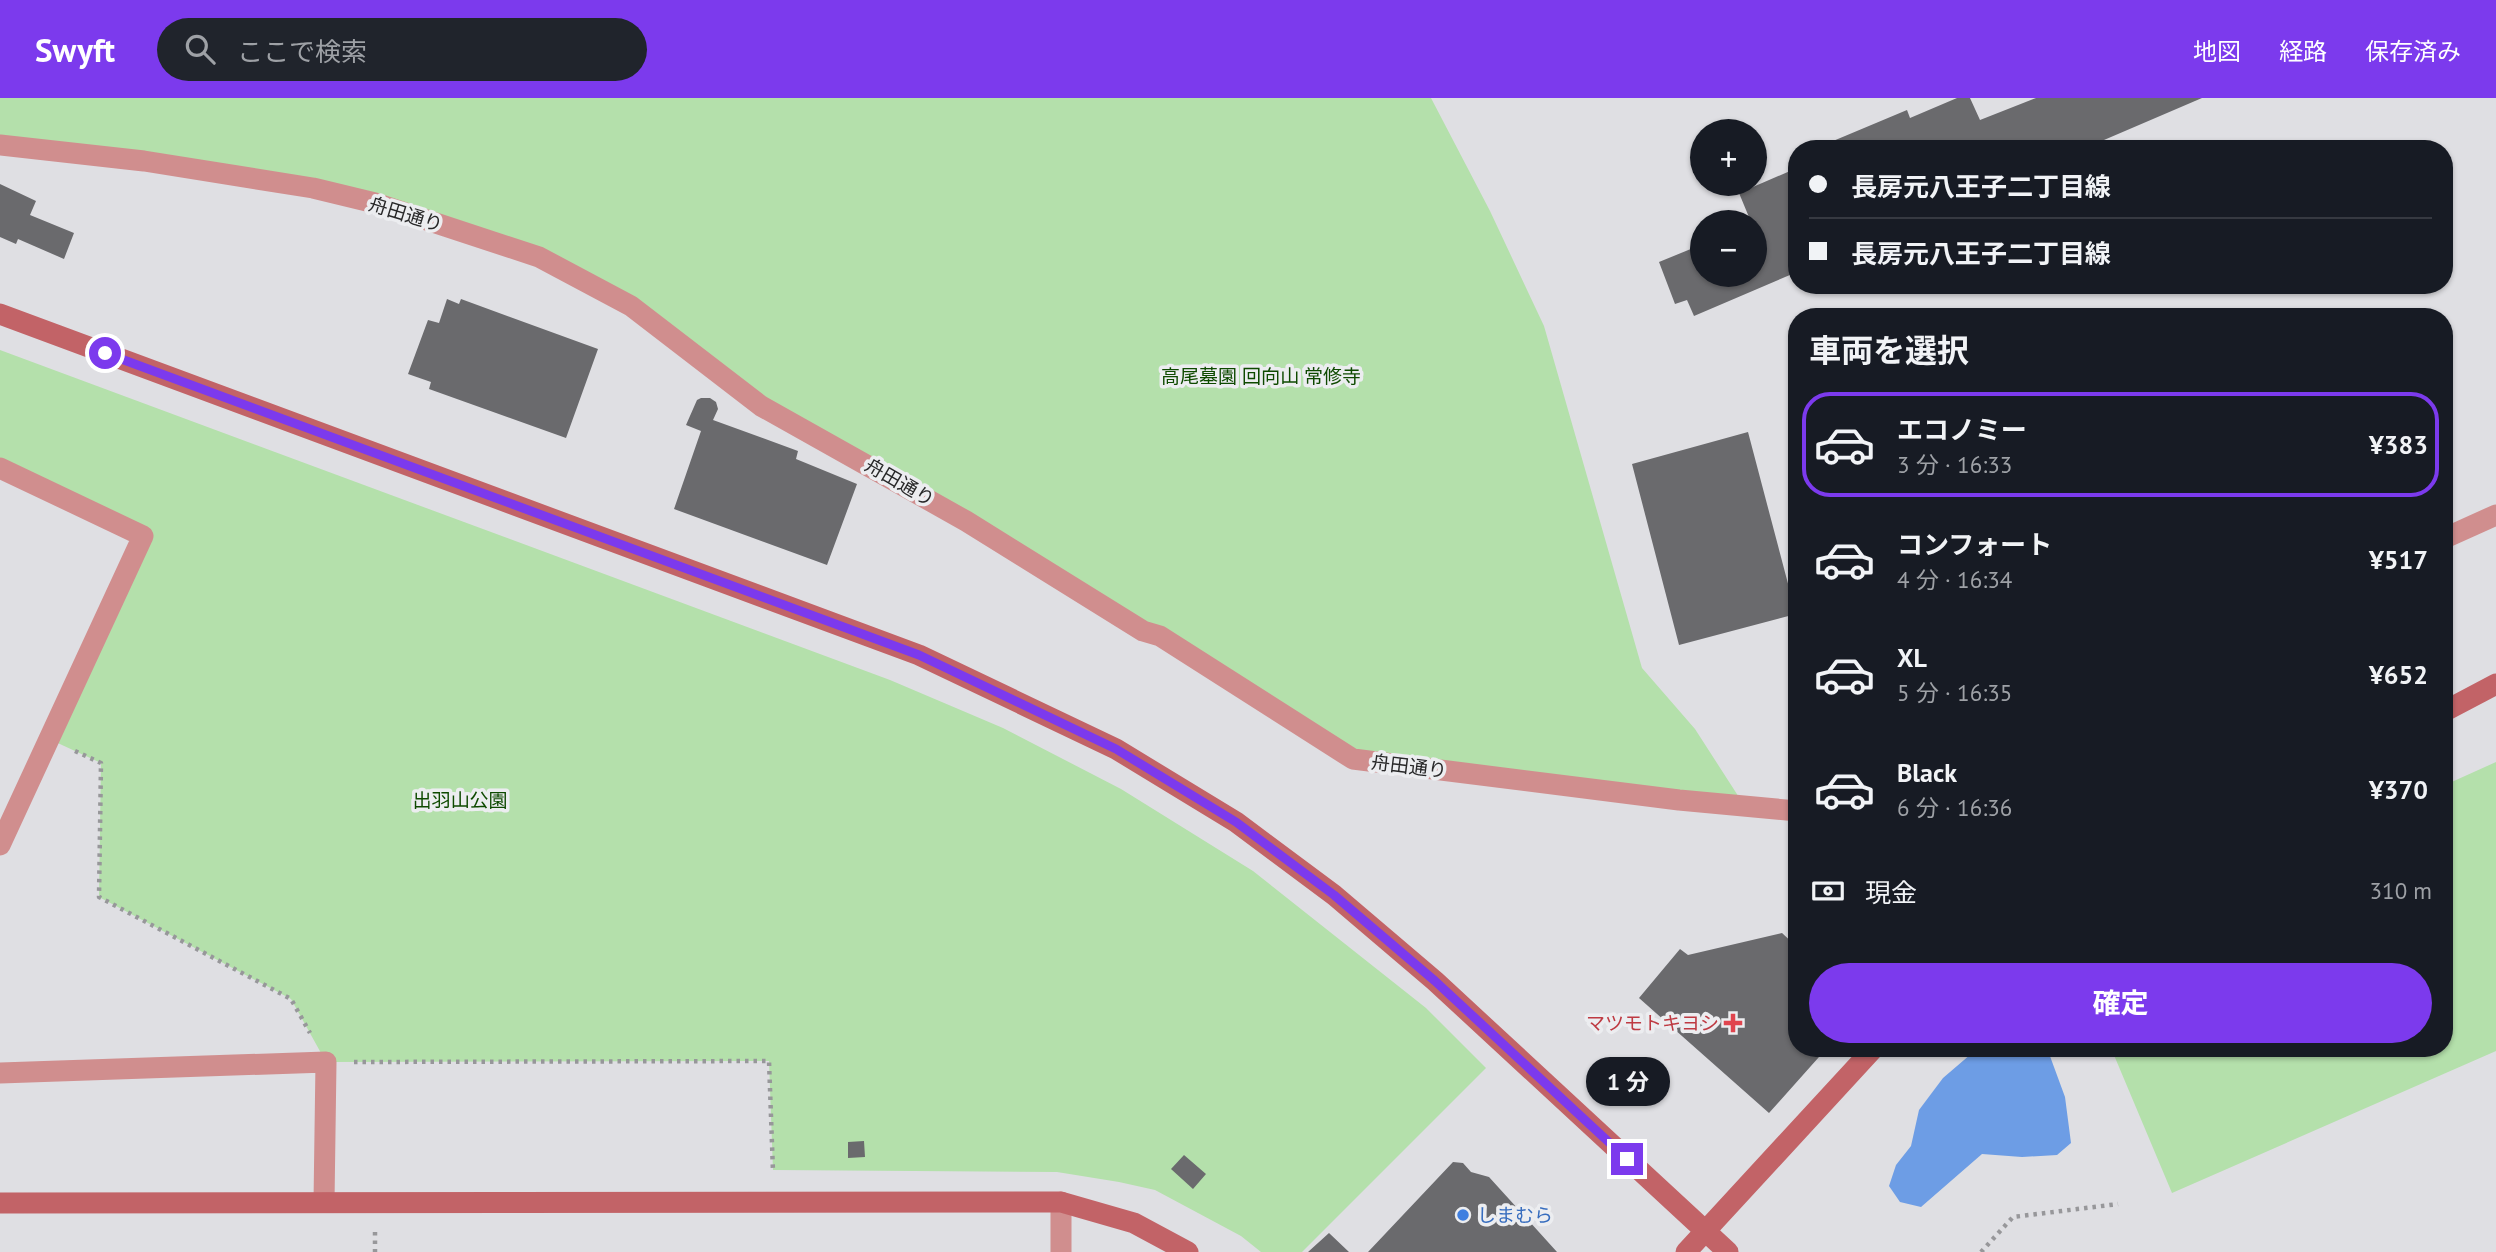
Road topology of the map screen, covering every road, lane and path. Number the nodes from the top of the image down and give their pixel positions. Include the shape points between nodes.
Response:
1 (0, 145) edge
2 (0, 314) edge
3 (0, 468) edge
4 (2496, 515) edge
5 (2453, 534) edge
6 (2496, 684) edge
7 (2453, 707) edge
8 (49, 739) junction
9 (1788, 810) edge
10 (0, 845) edge
11 (1866, 1057) edge
12 (326, 1062) junction
13 (0, 1073) edge
14 (774, 1200) junction
15 (324, 1202) junction
16 (1061, 1202) junction
17 (0, 1203) edge
18 (2118, 1204) dead end
19 (1706, 1231) junction
20 (1061, 1252) edge
21 (1188, 1252) edge
22 (1686, 1252) edge
23 (1728, 1252) edge
24 (1981, 1252) edge

1 - 9 street, 舟田通り via 144,161 313,188 375,203 539,257 631,306 761,406 966,521 1143,631 1160,636 1353,759
2 - 19 street via 919,655 1116,749 1236,822 1334,895 1435,981
3 - 8 street via 143,536
4 - 5 street
6 - 7 street
8 - 10 street
8 - 12 path via 101,763 99,897 291,999
11 - 19 street
12 - 13 street
12 - 14 path via 769,1061
12 - 15 street
14 - 15 street
14 - 16 street
15 - 17 street
16 - 20 street
16 - 21 street via 1134,1223
18 - 24 path via 2013,1217
19 - 22 street
19 - 23 street

